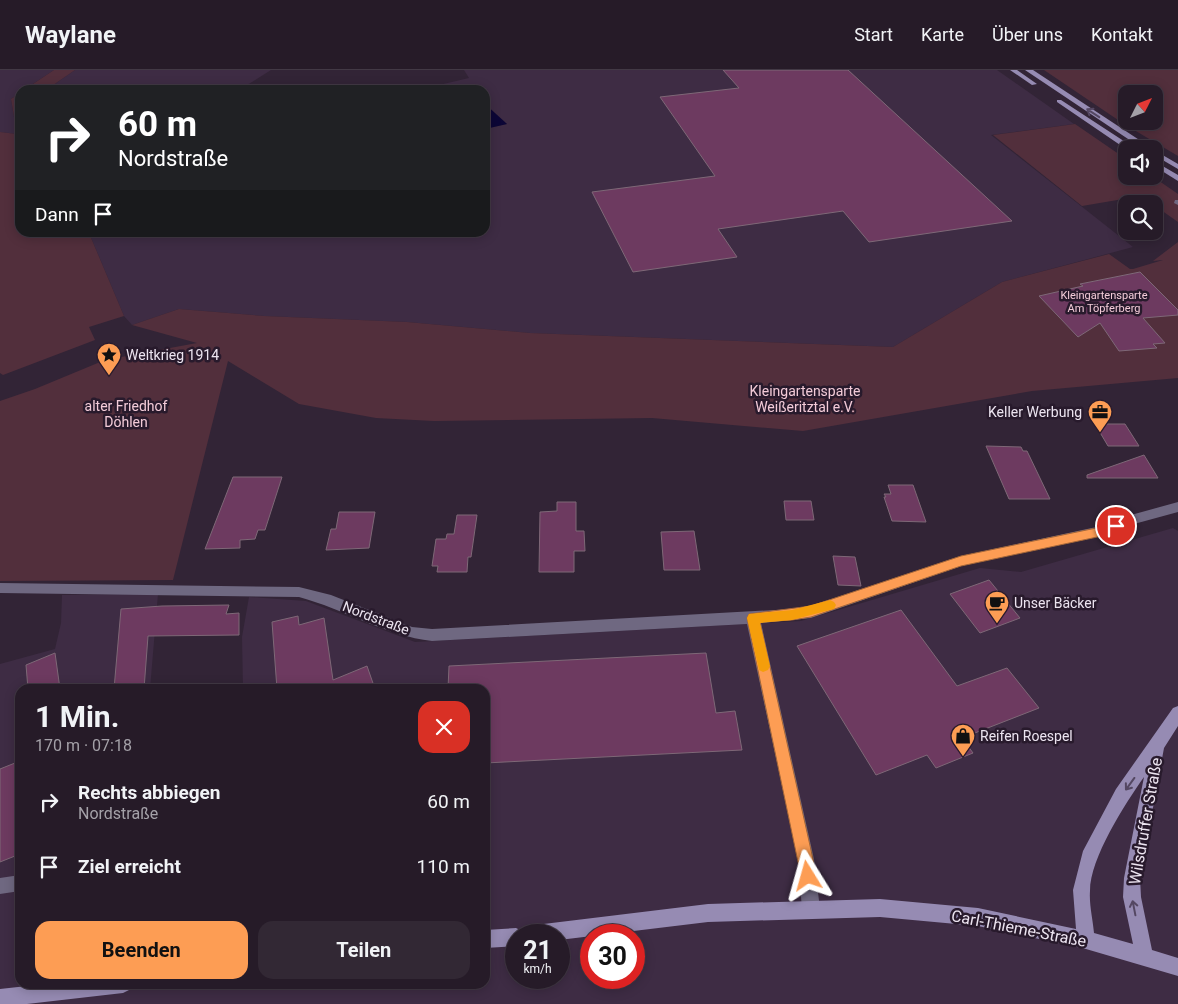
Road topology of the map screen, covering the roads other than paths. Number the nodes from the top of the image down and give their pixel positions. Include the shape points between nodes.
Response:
1 (1013, 70) edge
2 (1028, 70) edge
3 (1041, 89) dead end
4 (1049, 94) dead end
5 (1118, 140) edge
6 (1135, 140) edge
7 (1163, 158) edge
8 (1178, 168) edge
9 (1163, 169) edge
10 (1178, 179) edge
11 (1174, 511) edge
12 (0, 588) edge
13 (753, 618) junction
14 (1178, 713) edge
15 (1158, 744) junction
16 (15, 884) edge
17 (0, 886) edge
18 (811, 909) junction
19 (570, 930) edge
20 (505, 937) edge
21 (490, 939) edge
22 (1086, 940) junction
23 (1144, 956) junction
24 (1178, 967) edge
25 (68, 989) edge
26 (0, 998) edge

1 - 3 main road
6 -> 2 main road
4 - 5 main road
7 - 8 main road
9 - 10 main road
11 - 13 street, Nordstraße via 1130,520 1102,531 961,561 811,612
12 - 13 street, Nordstraße via 300,592 411,633 432,636
13 - 18 street via 806,859
14 - 15 main road, Wilsdruffer Straße
15 -> 22 main road, Wilsdruffer Straße via 1122,795 1089,858 1081,890
23 -> 15 main road, Wilsdruffer Straße via 1132,897 1132,878
16 - 17 lane
18 - 19 main road, Carl-Thieme-Straße via 708,913
18 - 22 main road, Carl-Thieme-Straße via 880,908 974,917
20 - 21 main road
22 - 23 main road, Carl-Thieme-Straße
23 - 24 main road, Carl-Thieme-Straße
25 - 26 main road

